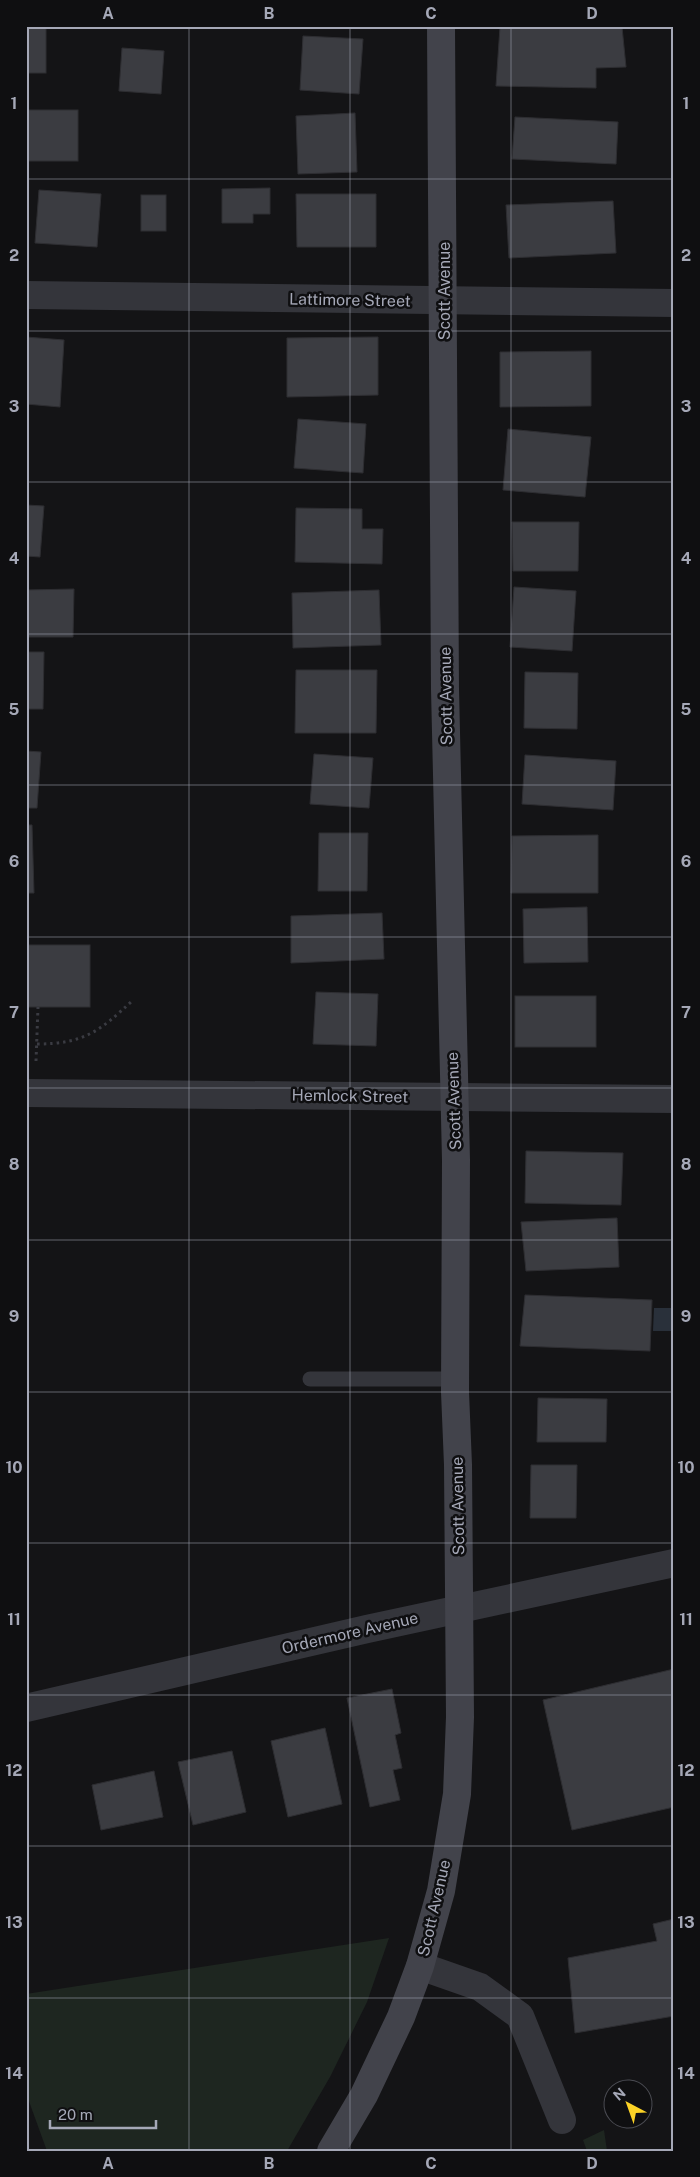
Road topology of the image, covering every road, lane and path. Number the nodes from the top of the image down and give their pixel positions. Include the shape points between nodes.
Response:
1 (441, 26) edge
2 (26, 295) edge
3 (444, 301) junction
4 (674, 303) edge
5 (133, 1000) dead end
6 (38, 1007) dead end
7 (37, 1044) junction
8 (36, 1066) dead end
9 (26, 1092) edge
10 (454, 1097) junction
11 (674, 1099) edge
12 (310, 1379) dead end
13 (455, 1379) junction
14 (674, 1563) edge
15 (460, 1610) junction
16 (26, 1708) edge
17 (420, 1966) junction
18 (562, 2120) dead end
19 (331, 2151) edge

1 - 3 main road, Scott Avenue
2 - 3 street, Lattimore Street
3 - 4 street, Lattimore Street
3 - 10 main road, Scott Avenue via 445,674
5 - 7 path via 96,1031 76,1040
6 - 7 path
7 - 8 path
9 - 10 street, Hemlock Street
10 - 11 street, Hemlock Street
10 - 13 main road, Scott Avenue
12 - 13 lane
13 - 15 main road, Scott Avenue
14 - 15 street, Ordermore Avenue
15 - 16 street, Ordermore Avenue via 367,1628
15 - 17 main road, Scott Avenue via 457,1794 441,1891
17 - 18 street via 480,1987 520,2016
17 - 19 main road, Scott Avenue via 401,2017 364,2094

